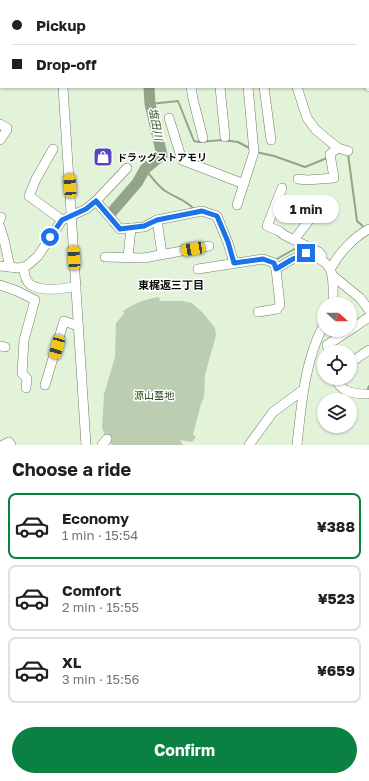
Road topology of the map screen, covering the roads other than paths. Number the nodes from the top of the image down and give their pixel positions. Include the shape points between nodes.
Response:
1 (63, 88) edge
2 (191, 88) edge
3 (220, 88) edge
4 (248, 88) edge
5 (264, 88) edge
6 (297, 88) edge
7 (169, 118) dead end
8 (0, 124) edge
9 (225, 137) dead end
10 (203, 138) dead end
11 (0, 140) edge
12 (271, 140) dead end
13 (338, 148) junction
14 (53, 149) dead end
15 (348, 151) dead end
16 (126, 168) dead end
17 (298, 179) dead end
18 (244, 184) junction
19 (282, 188) dead end
20 (96, 201) junction
21 (237, 205) dead end
22 (316, 211) dead end
23 (71, 216) junction
24 (62, 220) junction
25 (157, 220) junction
26 (0, 227) edge
27 (131, 228) junction
28 (369, 229) edge
29 (294, 240) junction
30 (209, 246) dead end
31 (162, 254) junction
32 (105, 257) dead end
33 (128, 257) junction
34 (323, 261) junction
35 (234, 263) junction
36 (0, 266) edge
37 (10, 267) junction
38 (24, 267) junction
39 (198, 269) dead end
40 (276, 269) junction
41 (332, 272) junction
42 (0, 285) edge
43 (76, 286) junction
44 (333, 297) edge
45 (369, 310) edge
46 (258, 312) dead end
47 (369, 317) edge
48 (357, 325) edge
49 (78, 326) junction
50 (319, 337) edge
51 (339, 337) edge
52 (327, 345) edge
53 (369, 350) edge
54 (357, 358) edge
55 (45, 385) dead end
56 (339, 385) edge
57 (26, 388) dead end
58 (303, 390) junction
59 (366, 394) dead end
60 (3, 445) edge
61 (11, 445) edge
62 (86, 445) edge
63 (249, 445) edge
64 (297, 445) edge

1 - 23 street
2 - 10 street
3 - 9 street
4 - 18 street via 254,152
5 - 12 street
6 - 13 street via 307,118 316,130
7 - 18 street via 182,160
8 - 11 street via 7,128
13 - 15 street
13 - 17 street via 330,154 334,178
14 - 24 street via 29,196
16 - 20 street
18 - 21 street
19 - 29 street via 267,226
20 - 23 street
20 - 27 street via 120,229
22 - 29 street
23 - 24 street
23 - 43 street
24 - 38 street via 38,256
25 - 27 street
25 - 31 street
25 - 35 street via 202,211 217,216
26 - 37 street
27 - 33 street
28 - 41 street via 359,234 335,259
29 - 34 street via 319,252
30 - 31 street
31 - 33 street via 144,258
32 - 33 street
34 - 40 street via 306,253
34 - 41 street
35 - 39 street
35 - 40 street via 263,259 274,263
36 - 37 street
37 - 38 street
38 - 43 street via 24,276 30,284 39,288 54,290
40 - 46 street via 280,305
41 - 44 street
41 - 45 street
42 - 57 street via 37,301 24,340 22,373 27,379
43 - 49 street
47 - 48 street
49 - 55 street via 64,321
49 - 62 street
50 - 58 street
51 - 52 street
53 - 54 street
56 - 59 street via 345,391 354,394
58 - 63 street via 273,412
58 - 64 street
60 - 61 street via 9,442

